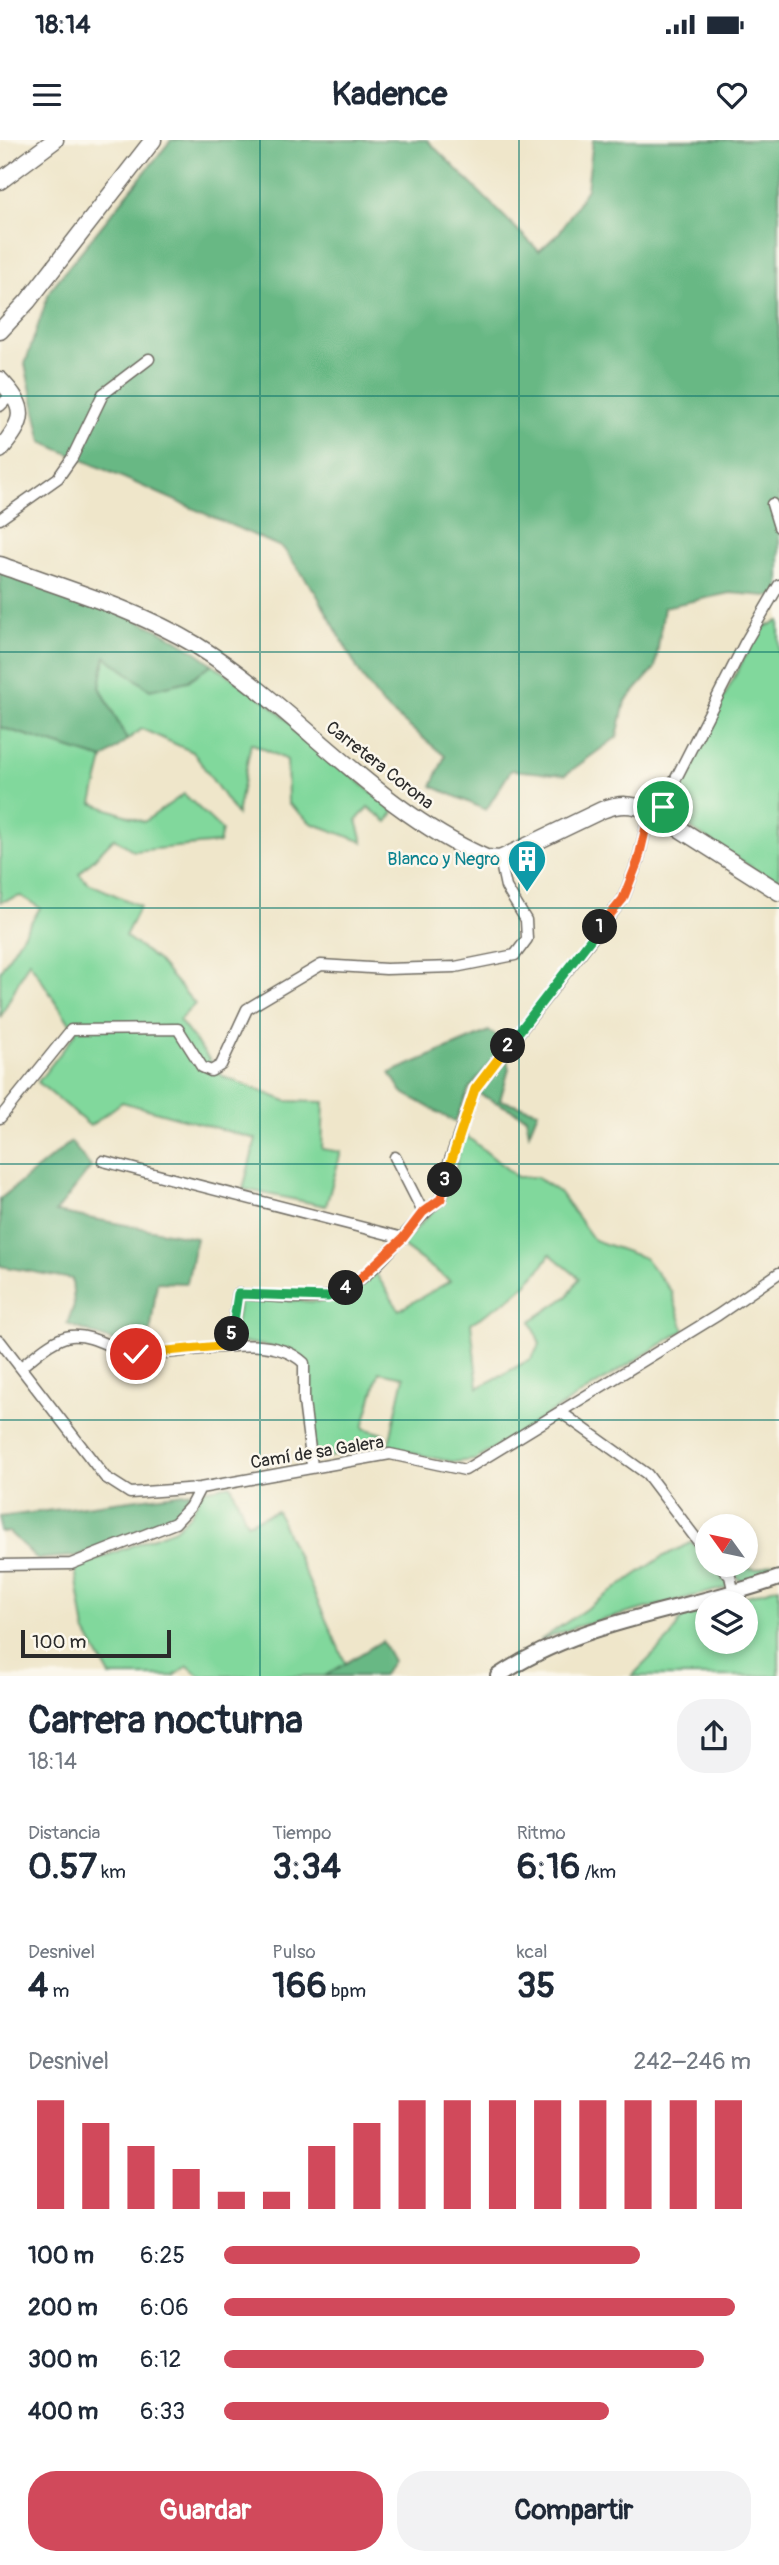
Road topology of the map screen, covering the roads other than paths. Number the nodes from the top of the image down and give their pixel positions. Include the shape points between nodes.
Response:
1 (55, 140) edge
2 (153, 140) edge
3 (0, 181) edge
4 (0, 331) edge
5 (149, 359) dead end
6 (0, 380) edge
7 (13, 393) junction
8 (0, 406) edge
9 (0, 450) edge
10 (772, 504) dead end
11 (0, 519) edge
12 (779, 527) edge
13 (0, 565) edge
14 (779, 585) edge
15 (655, 814) junction
16 (500, 859) junction
17 (779, 892) edge
18 (0, 1118) edge
19 (395, 1157) dead end
20 (103, 1161) dead end
21 (423, 1212) junction
22 (403, 1238) junction
23 (779, 1273) edge
24 (0, 1341) edge
25 (230, 1345) junction
26 (22, 1367) junction
27 (562, 1413) junction
28 (312, 1466) junction
29 (200, 1489) junction
30 (695, 1537) edge
31 (0, 1565) edge
32 (779, 1578) edge
33 (742, 1591) edge
34 (695, 1604) edge
35 (498, 1676) edge

1 - 3 main road
2 - 4 main road
5 - 11 street via 103,394 58,478
6 - 7 main road
7 - 8 street
7 - 9 main road via 22,414
10 - 12 street
13 - 16 main road, Carretera Corona via 149,620 197,646 410,816 474,853
14 - 15 street
15 - 16 main road via 632,804 617,804
15 - 17 main road
15 - 21 street via 623,899 475,1089 441,1199
16 - 18 street via 506,887 526,920 527,939 515,955 455,967 321,965 247,1009 221,1065 211,1071 202,1067 178,1029 71,1030
19 - 21 street
20 - 22 street
21 - 22 street
22 - 25 street via 355,1283 328,1297 238,1294
23 - 27 street, Camí de sa Galera
24 - 26 street, Camí de sa Galera
25 - 26 street via 136,1354 91,1336 68,1336
25 - 28 street via 293,1352 304,1363
26 - 29 street, Camí de sa Galera via 105,1477 130,1493
27 - 28 street, Camí de sa Galera via 465,1470 390,1454
27 - 30 street via 648,1474
28 - 29 street, Camí de sa Galera
29 - 31 street via 175,1523 71,1564
32 - 33 street
34 - 35 street via 563,1639

